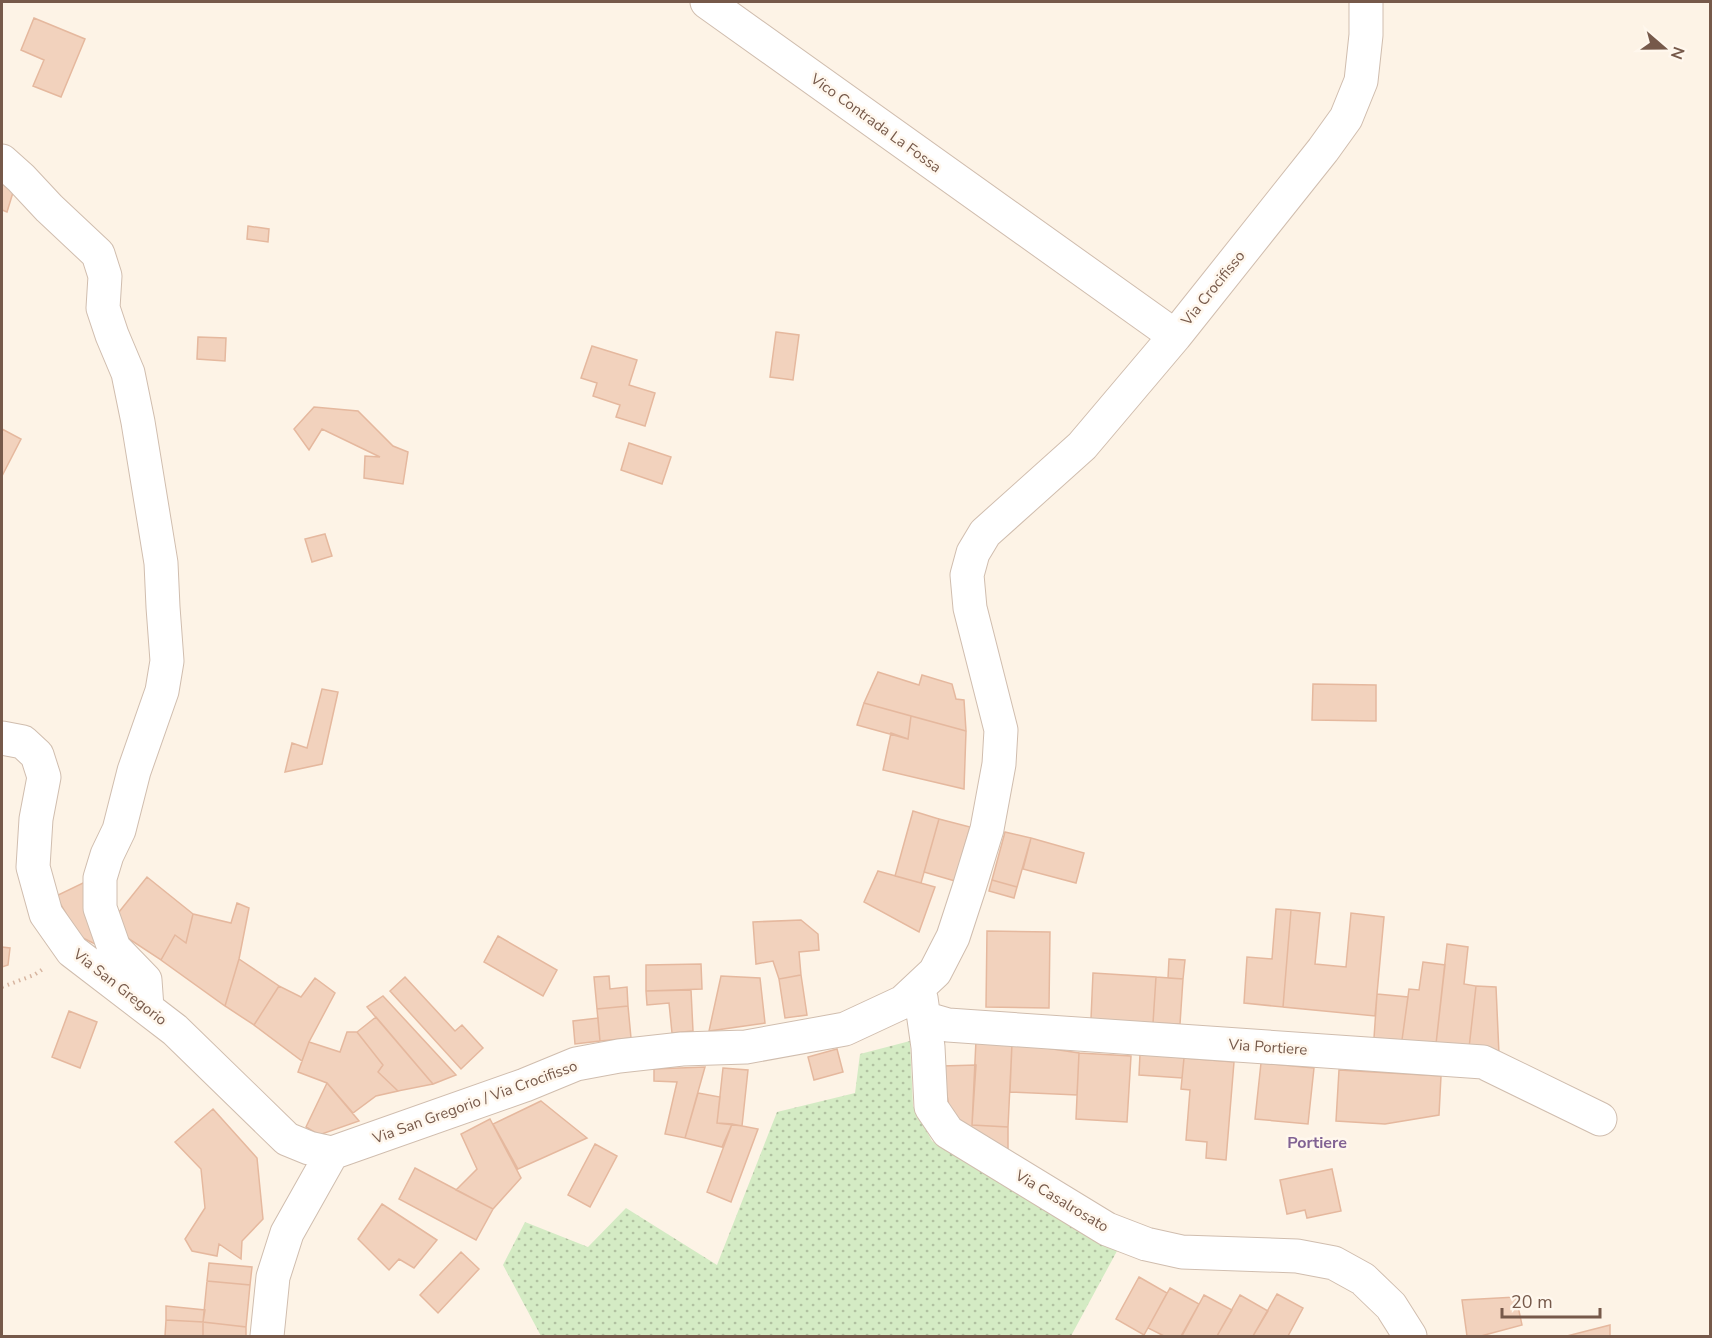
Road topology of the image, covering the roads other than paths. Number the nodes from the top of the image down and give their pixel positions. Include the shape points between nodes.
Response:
1 (706, 2) edge
2 (1366, 2) edge
3 (2, 161) edge
4 (1175, 336) junction
5 (985, 533) joint
6 (2, 738) edge
7 (922, 1002) junction
8 (147, 1008) junction
9 (1600, 1119) dead end
10 (332, 1154) junction
11 (267, 1336) edge
12 (1410, 1336) edge

1 - 4 street, Vico Contrada La Fossa
2 - 4 street, Via Crocifisso via 1361,81 1346,118
3 - 8 street via 98,254 105,276 103,308 128,373 138,422 161,563 167,661 162,691 100,878 100,908 114,948 145,980
4 - 5 street, Via Crocifisso via 1082,446
5 - 7 street, Via San Gregorio / Via Crocifisso via 968,575 970,608 1001,730 999,764 987,829 953,937
6 - 8 street, Via San Gregorio via 23,742 37,755 44,777 33,867 46,914 72,951
7 - 9 street, Via Portiere via 948,1025 1483,1062
7 - 10 street, Via San Gregorio / Via Crocifisso via 903,1002 845,1029 746,1047 682,1049 576,1064
7 - 12 street, Via Casalrosato via 931,1107 948,1132 1107,1229 1146,1244 1182,1252 1297,1256 1334,1263 1363,1280 1384,1299
8 - 10 street, Via San Gregorio via 176,1030 287,1139
10 - 11 street via 287,1233 273,1277

